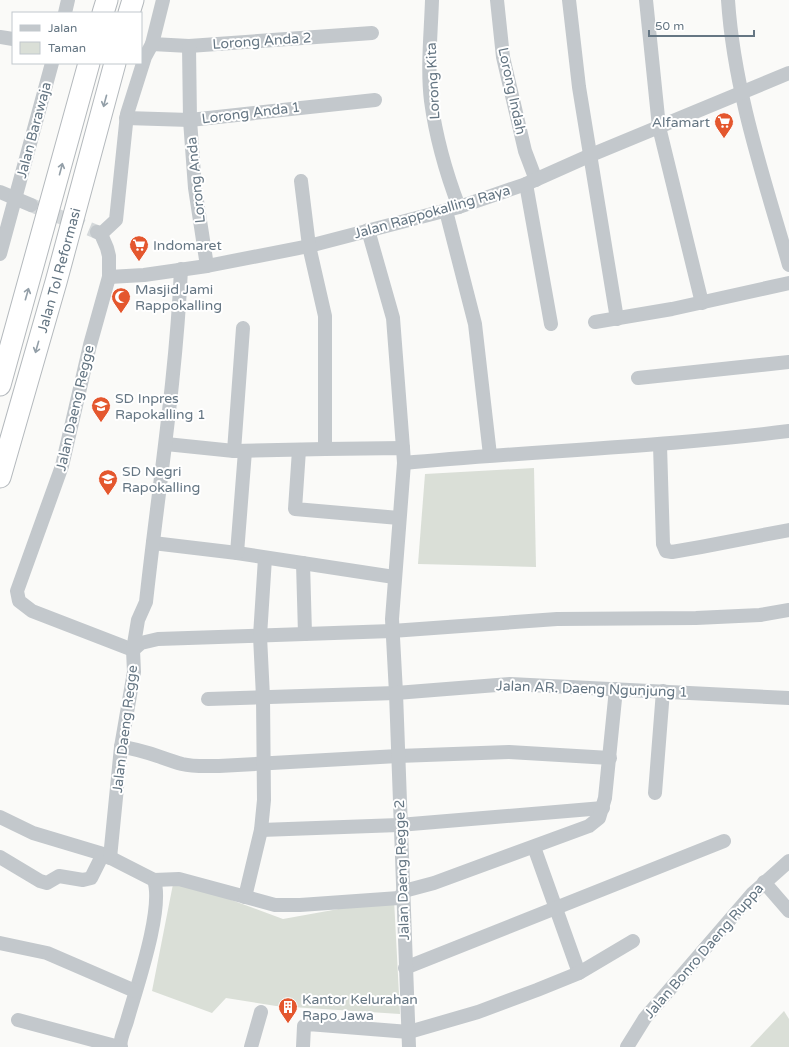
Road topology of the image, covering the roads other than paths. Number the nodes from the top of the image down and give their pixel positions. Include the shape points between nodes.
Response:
1 (68, 0) edge
2 (107, 0) edge
3 (132, 0) edge
4 (163, 0) edge
5 (432, 0) edge
6 (497, 0) edge
7 (569, 0) edge
8 (646, 0) edge
9 (728, 0) edge
10 (65, 12) edge
11 (103, 12) edge
12 (129, 12) edge
13 (372, 33) dead end
14 (0, 37) edge
15 (12, 39) edge
16 (152, 44) junction
17 (189, 46) junction
18 (52, 64) edge
19 (90, 64) edge
20 (115, 64) edge
21 (789, 73) edge
22 (741, 93) junction
23 (376, 100) dead end
24 (126, 118) junction
25 (190, 120) junction
26 (659, 127) junction
27 (591, 155) junction
28 (301, 181) dead end
29 (531, 182) junction
30 (0, 192) edge
31 (16, 198) junction
32 (30, 205) tunnel mouth
33 (453, 209) junction
34 (368, 230) junction
35 (309, 246) junction
36 (0, 254) edge
37 (789, 265) edge
38 (207, 266) junction
39 (181, 269) junction
40 (109, 277) junction
41 (789, 282) edge
42 (702, 303) junction
43 (617, 319) junction
44 (595, 322) dead end
45 (551, 324) dead end
46 (243, 328) dead end
47 (789, 362) edge
48 (638, 378) dead end
49 (0, 385) edge
50 (789, 431) edge
51 (166, 444) junction
52 (660, 445) junction
53 (403, 448) junction
54 (299, 450) junction
55 (325, 450) junction
56 (240, 451) junction
57 (490, 455) junction
58 (404, 463) junction
59 (0, 477) edge
60 (399, 518) junction
61 (789, 530) edge
62 (153, 543) junction
63 (237, 553) junction
64 (265, 558) junction
65 (303, 563) junction
66 (394, 577) junction
67 (789, 610) edge
68 (392, 631) junction
69 (305, 634) junction
70 (260, 636) junction
71 (133, 650) junction
72 (616, 689) junction
73 (663, 691) junction
74 (396, 693) junction
75 (263, 697) junction
76 (789, 698) edge
77 (208, 699) dead end
78 (121, 747) junction
79 (398, 756) junction
80 (610, 758) junction
81 (264, 763) junction
82 (655, 794) dead end
83 (603, 808) junction
84 (0, 817) edge
85 (399, 825) junction
86 (261, 830) junction
87 (724, 841) dead end
88 (534, 846) junction
89 (107, 856) junction
90 (0, 857) edge
91 (789, 861) edge
92 (154, 880) junction
93 (764, 882) junction
94 (404, 891) junction
95 (245, 897) junction
96 (555, 908) junction
97 (789, 911) edge
98 (633, 941) dead end
99 (0, 943) edge
100 (405, 968) junction
101 (579, 972) junction
102 (135, 991) junction
103 (261, 1012) dead end
104 (18, 1020) dead end
105 (409, 1032) junction
106 (120, 1047) edge
107 (251, 1047) edge
108 (303, 1047) edge
109 (409, 1047) edge
110 (627, 1047) edge

1 - 10 street
2 - 11 highway
3 - 12 highway
4 - 16 street
5 - 33 street, Lorong Kita via 431,99
6 - 29 street, Lorong Indah via 503,57
7 - 27 street via 579,87
8 - 26 street
9 - 22 street
13 - 17 street, Lorong Anda 2
14 - 15 street
16 - 17 street, Lorong Anda 2
16 - 24 street via 145,57
17 - 25 street, Lorong Anda
18 - 31 street, Jalan Barawaja
49 -> 19 highway, Jalan Tol Reformasi
20 -> 59 highway, Jalan Tol Reformasi
21 - 22 street, Jalan Rappokalling Raya
22 - 26 street, Jalan Rappokalling Raya
22 - 37 street
23 - 25 street, Lorong Anda 1
24 - 25 street, Lorong Anda 1
24 - 40 street, Jalan Daeng Regge via 116,220 99,233 109,256
25 - 38 street, Lorong Anda via 195,188
26 - 27 street, Jalan Rappokalling Raya
26 - 42 street
27 - 29 street, Jalan Rappokalling Raya
27 - 43 street
28 - 35 street
29 - 33 street, Jalan Rappokalling Raya
29 - 45 street, Lorong Indah
30 - 31 street
31 - 32 street
31 - 36 street, Jalan Barawaja
33 - 34 street, Jalan Rappokalling Raya
33 - 57 street, Lorong Kita via 475,324
34 - 35 street, Jalan Rappokalling Raya
34 - 53 street, Jalan Daeng Regge 2 via 393,318
35 - 38 street, Jalan Rappokalling Raya
35 - 55 street via 326,316
38 - 39 street, Jalan Rappokalling Raya
39 - 40 street, Jalan Rappokalling Raya
39 - 51 street via 178,333
40 - 71 street, Jalan Daeng Regge via 62,466 17,591 19,601 32,611
41 - 42 street
42 - 43 street
43 - 44 street
46 - 56 street
47 - 48 street
50 - 52 street
51 - 56 street
51 - 62 street
52 - 57 street
52 - 61 street via 662,544 666,551
53 - 55 street
53 - 58 street, Jalan Daeng Regge 2
54 - 55 street
54 - 56 street
54 - 60 street via 295,509
56 - 63 street
57 - 58 street
58 - 60 street, Jalan Daeng Regge 2
60 - 66 street, Jalan Daeng Regge 2
62 - 63 street
62 - 71 street via 146,602 138,620
63 - 64 street
64 - 65 street
64 - 70 street
65 - 66 street
65 - 69 street
66 - 68 street, Jalan Daeng Regge 2
67 - 68 street via 696,618 557,619
68 - 69 street
68 - 74 street, Jalan Daeng Regge 2
69 - 70 street
70 - 71 street via 148,640
70 - 75 street
71 - 78 street, Jalan Daeng Regge via 134,672
72 - 73 street, Jalan AR. Daeng Ngunjung 1
72 - 74 street, Jalan AR. Daeng Ngunjung 1 via 498,684
72 - 80 street
73 - 76 street, Jalan AR. Daeng Ngunjung 1
73 - 82 street
74 - 75 street, Jalan AR. Daeng Ngunjung 1
74 - 79 street, Jalan Daeng Regge 2
75 - 77 street, Jalan AR. Daeng Ngunjung 1
75 - 81 street
78 - 81 street via 188,765
78 - 89 street, Jalan Daeng Regge
79 - 80 street via 509,752
79 - 81 street
79 - 85 street, Jalan Daeng Regge 2
80 - 83 street
81 - 86 street
83 - 85 street
83 - 88 street via 599,818 589,826
84 - 89 street via 33,833
85 - 86 street
85 - 94 street, Jalan Daeng Regge 2
86 - 95 street
87 - 96 street
88 - 94 street via 434,883
88 - 96 street
89 - 90 street via 91,878 83,880 62,875 48,883 40,881
89 - 92 street
91 - 93 street, Jalan Bonro Daeng Ruppa
92 - 95 street via 179,879
92 - 102 street via 156,901
93 - 97 street
93 - 110 street, Jalan Bonro Daeng Ruppa via 645,1018
94 - 95 street via 398,898 300,906 275,905
94 - 100 street, Jalan Daeng Regge 2
96 - 100 street
96 - 101 street
98 - 101 street
99 - 102 street via 22,946 57,957
100 - 105 street, Jalan Daeng Regge 2
101 - 105 street via 478,1012
102 - 106 street
103 - 107 street
104 - 106 street
105 - 108 street via 308,1024 304,1026
105 - 109 street, Jalan Daeng Regge 2

